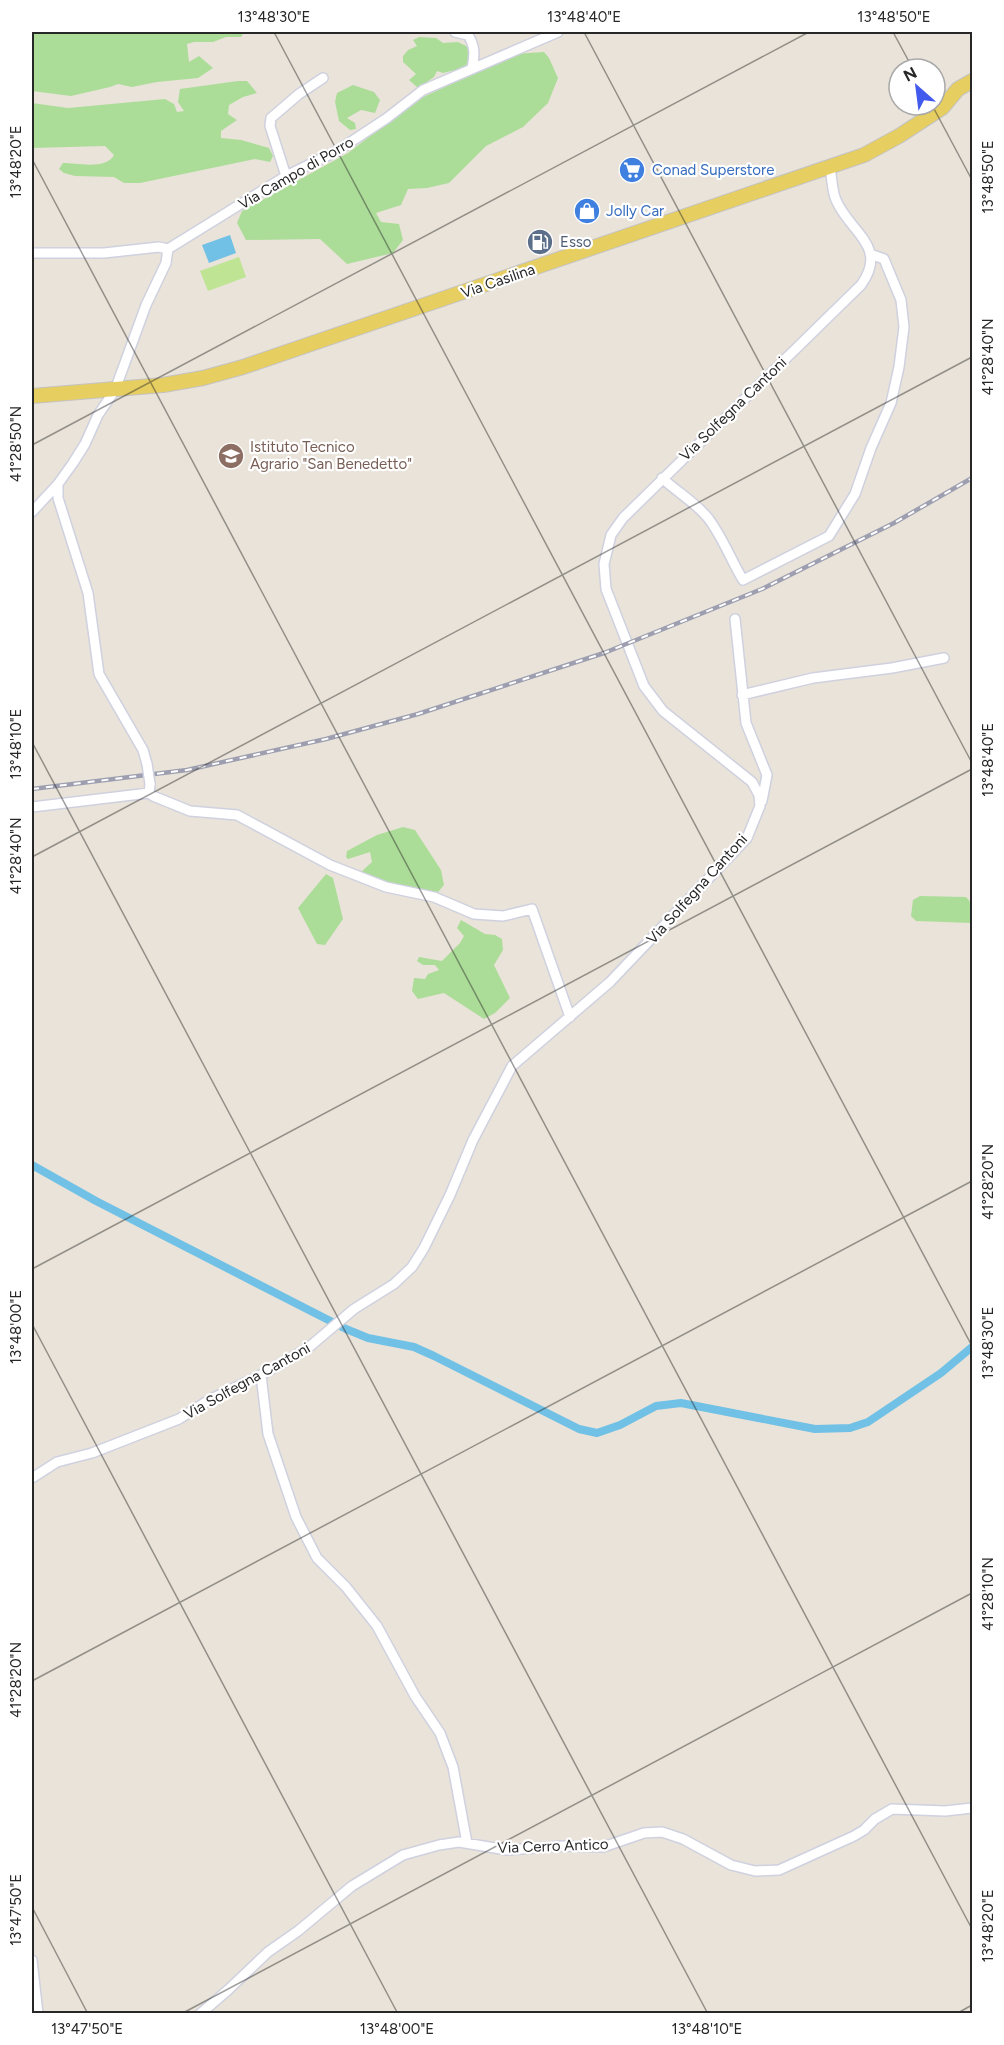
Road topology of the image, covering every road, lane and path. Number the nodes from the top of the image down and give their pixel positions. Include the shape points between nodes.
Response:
1 (455, 32) edge
2 (558, 32) edge
3 (472, 68) junction
4 (323, 78) dead end
5 (972, 81) edge
6 (972, 90) edge
7 (947, 102) edge
8 (947, 105) edge
9 (928, 117) edge
10 (830, 168) junction
11 (286, 176) junction
12 (168, 249) junction
13 (32, 253) edge
14 (870, 255) junction
15 (115, 390) junction
16 (32, 396) edge
17 (662, 478) junction
18 (58, 484) junction
19 (32, 512) edge
20 (735, 619) dead end
21 (944, 658) dead end
22 (742, 695) junction
23 (764, 765) junction
24 (747, 778) junction
25 (150, 789) junction
26 (760, 806) junction
27 (32, 807) edge
28 (570, 1017) junction
29 (261, 1375) junction
30 (32, 1478) edge
31 (972, 1809) edge
32 (467, 1843) junction
33 (32, 1960) edge
34 (38, 2013) edge
35 (200, 2013) edge

1 - 3 street via 468,34 472,42
2 - 3 street, Via Campo di Porro
3 - 11 street, Via Campo di Porro via 423,90 337,151
4 - 11 street via 271,118
5 - 7 main road, Via Casilina
6 - 8 main road
9 - 10 main road, Via Casilina via 870,152
10 - 14 street via 835,198 862,236
10 - 15 main road, Via Casilina via 243,367 164,386
11 - 12 street, Via Campo di Porro
12 - 13 street
12 - 15 street via 166,263
14 - 17 street, Via Solfegna Cantoni via 870,272 861,285
14 - 17 street via 884,259 901,300 904,327 899,367 891,403 855,494 829,536 743,580 708,519
15 - 16 main road, Via Casilina
15 - 18 street
17 - 24 street, Via Solfegna Cantoni via 610,536 604,564 606,589 644,686 663,711
18 - 19 street
18 - 25 street, bridge via 58,498 88,593 99,674 143,750
20 - 22 street
21 - 22 street via 813,678
22 - 23 street via 746,723
23 - 24 street
23 - 26 street via 767,775
24 - 26 street, Via Solfegna Cantoni via 759,795
25 - 27 street
25 - 28 street via 190,811 245,818 330,865 386,887 434,897 474,914 503,916 532,909
26 - 28 street, Via Solfegna Cantoni via 747,838 610,982
28 - 29 street, Via Solfegna Cantoni via 512,1066 412,1268 308,1348
29 - 30 street, Via Solfegna Cantoni via 179,1419 92,1453 57,1462
29 - 32 street via 268,1434 296,1517 317,1558 377,1626 440,1733 453,1767
31 - 32 street, Via Cerro Antico via 892,1809 854,1836 766,1871 731,1865 662,1832 644,1833 603,1847 507,1850
32 - 35 street, Via Cerro Antico via 439,1845 403,1855 352,1886 268,1952
33 - 34 street

